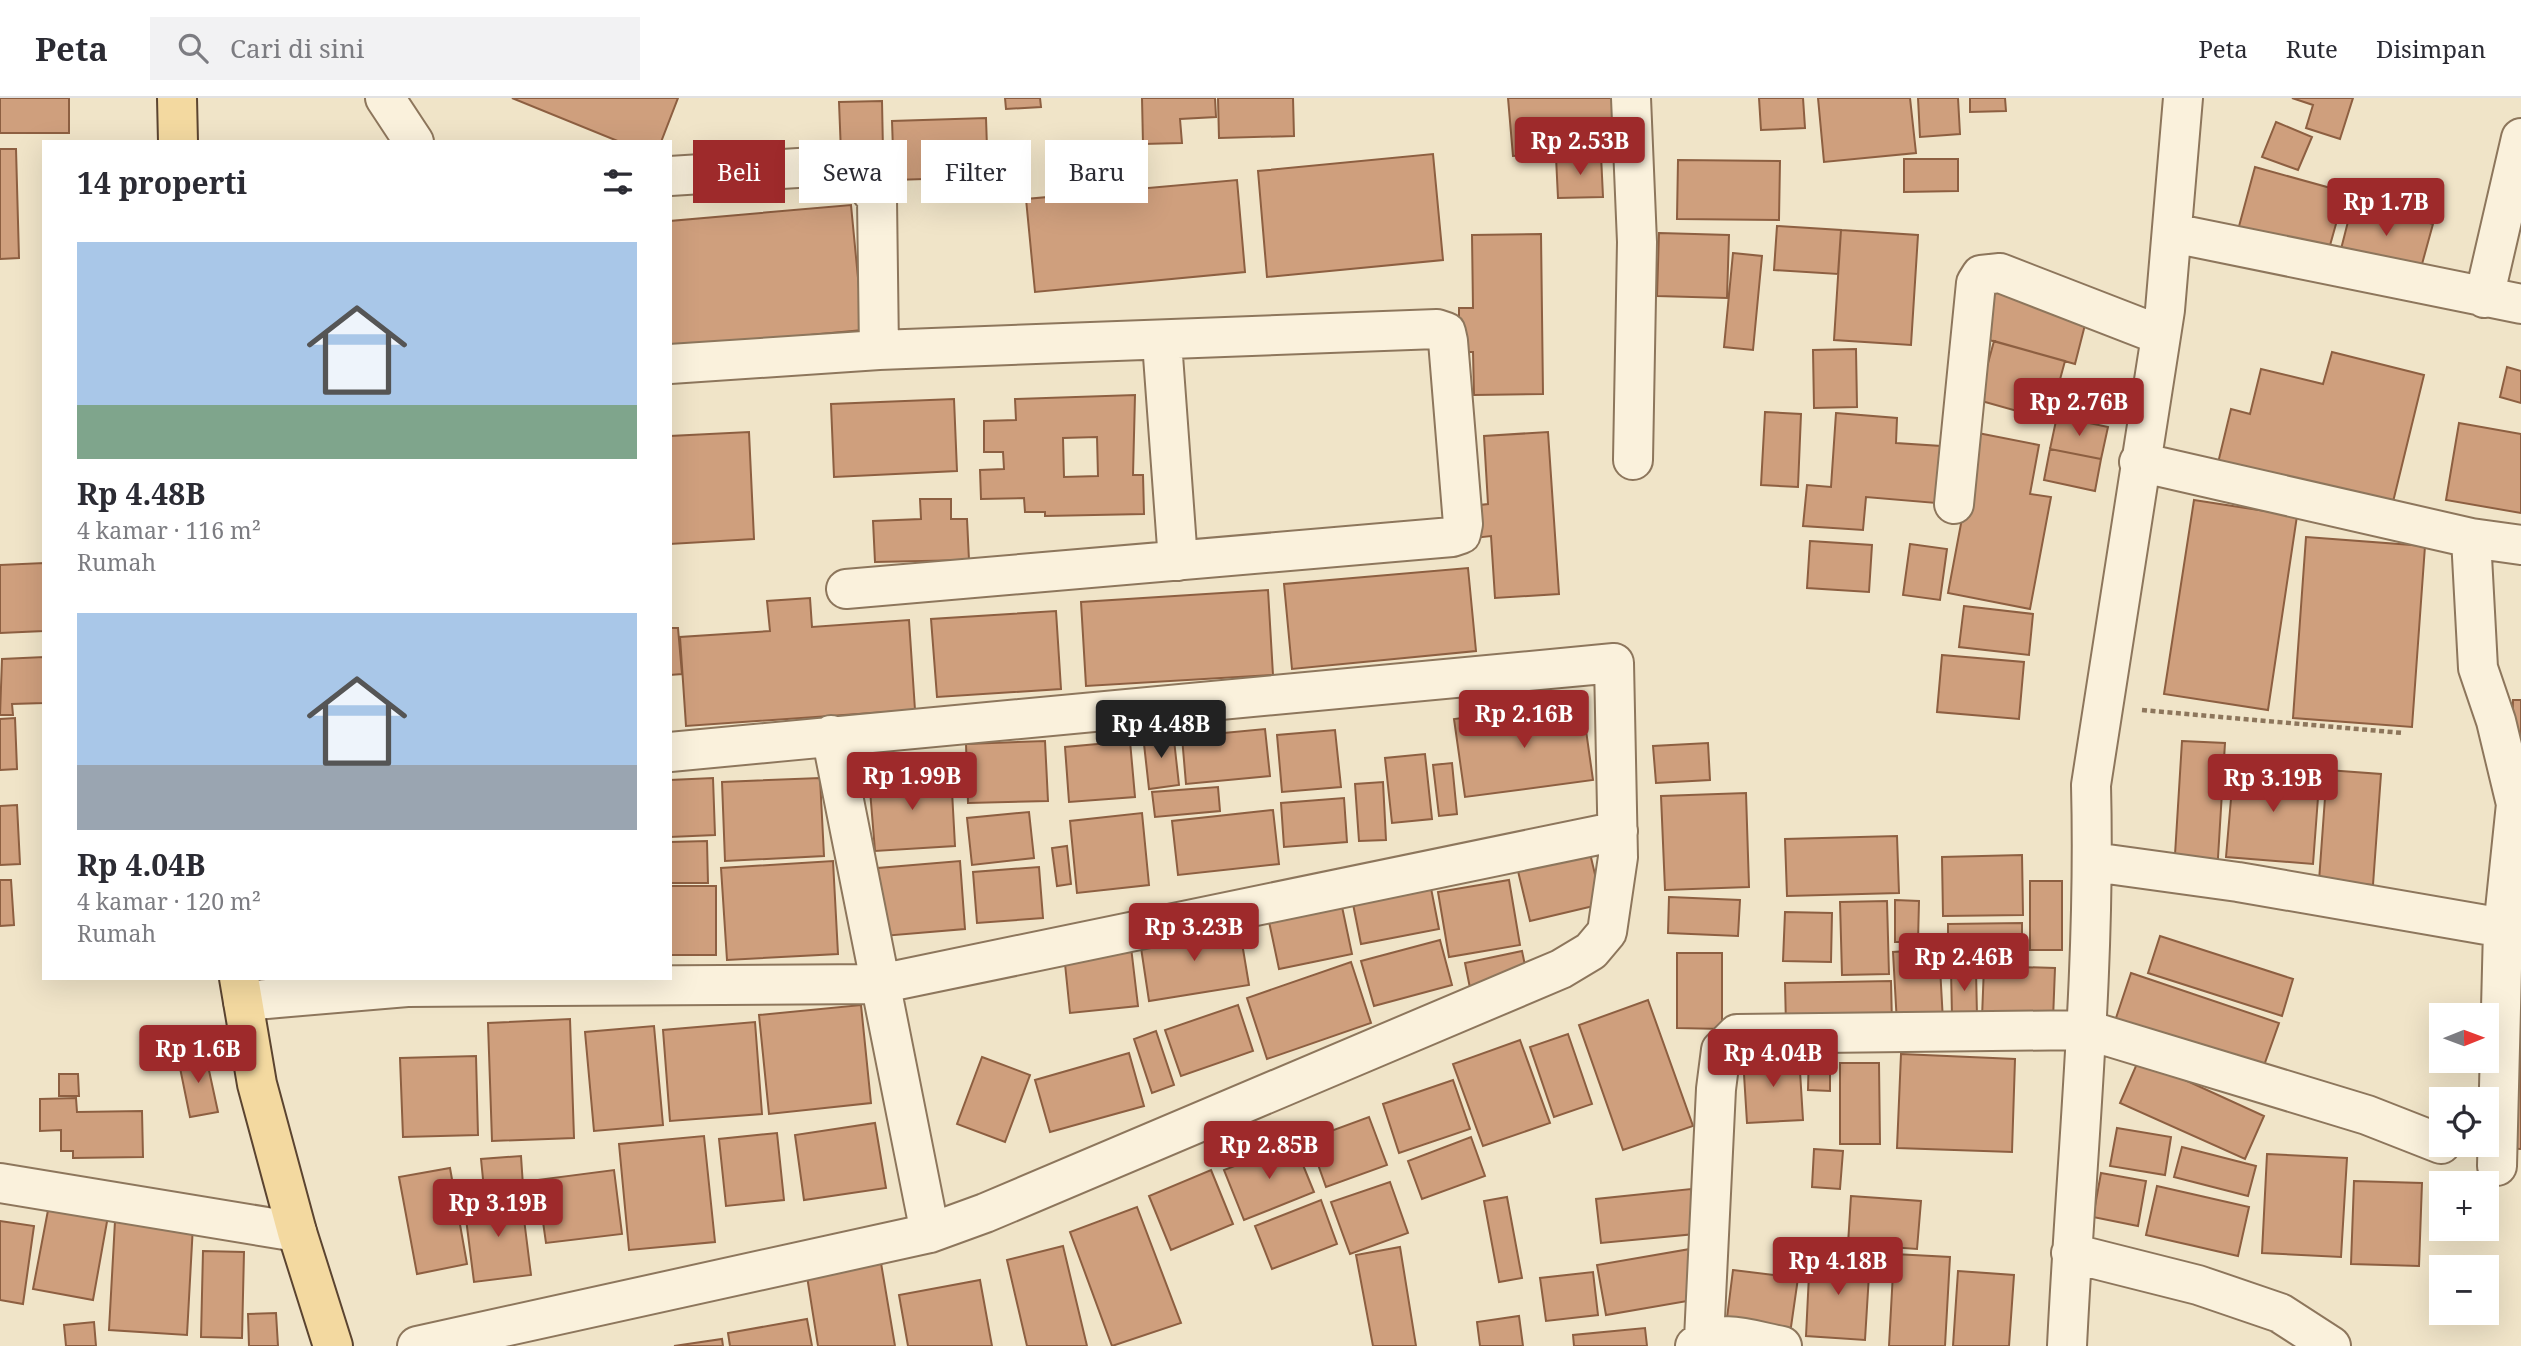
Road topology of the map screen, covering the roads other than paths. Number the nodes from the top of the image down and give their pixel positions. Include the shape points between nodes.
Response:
1 (177, 98) edge
2 (385, 98) edge
3 (1631, 98) edge
4 (2183, 98) edge
5 (2521, 138) edge
6 (178, 140) edge
7 (413, 140) edge
8 (672, 176) edge
9 (2173, 233) junction
10 (2484, 298) junction
11 (2521, 304) edge
12 (2160, 335) junction
13 (1161, 342) junction
14 (879, 350) junction
15 (672, 364) edge
16 (1633, 460) dead end
17 (2139, 462) junction
18 (1954, 504) dead end
19 (2471, 538) junction
20 (2521, 545) edge
21 (1178, 561) junction
22 (846, 589) dead end
23 (831, 735) junction
24 (672, 752) edge
25 (1618, 831) junction
26 (2093, 862) junction
27 (2512, 930) edge
28 (879, 985) junction
29 (241, 989) edge
30 (2087, 1030) junction
31 (2429, 1139) edge
32 (2476, 1157) edge
33 (2509, 1170) edge
34 (0, 1183) edge
35 (297, 1232) junction
36 (930, 1233) junction
37 (2071, 1253) junction
38 (1700, 1342) edge
39 (333, 1346) edge
40 (416, 1346) edge
41 (1782, 1346) edge
42 (2067, 1346) edge
43 (2331, 1346) edge

1 - 6 main road
2 - 7 street
3 - 16 street via 1637,242
4 - 9 street
5 - 10 street
8 - 14 street via 830,166 861,178 877,199
9 - 10 street
9 - 12 street
10 - 11 street
12 - 17 street
12 - 18 street via 2000,273 1981,275 1976,283
13 - 14 street
13 - 21 street
13 - 21 street via 1446,332 1463,524 1461,534 1452,537
14 - 15 street
17 - 19 street
17 - 26 street via 2091,785
19 - 20 street
19 - 27 street via 2478,668 2516,804
21 - 22 street
23 - 24 street
23 - 25 street via 1614,663
23 - 28 street
25 - 28 street
25 - 36 street via 1607,932 1591,951 1561,969
26 - 27 street
26 - 30 street
27 - 33 street
28 - 29 street
28 - 36 street
29 - 35 main road via 257,1084
30 - 31 street via 2367,1115
30 - 37 street
30 - 38 street via 1737,1034 1721,1050 1716,1089
32 - 33 street
34 - 35 street
35 - 39 main road
36 - 40 street
37 - 42 street
37 - 43 street via 2198,1285 2280,1313
38 - 41 street via 1722,1335

